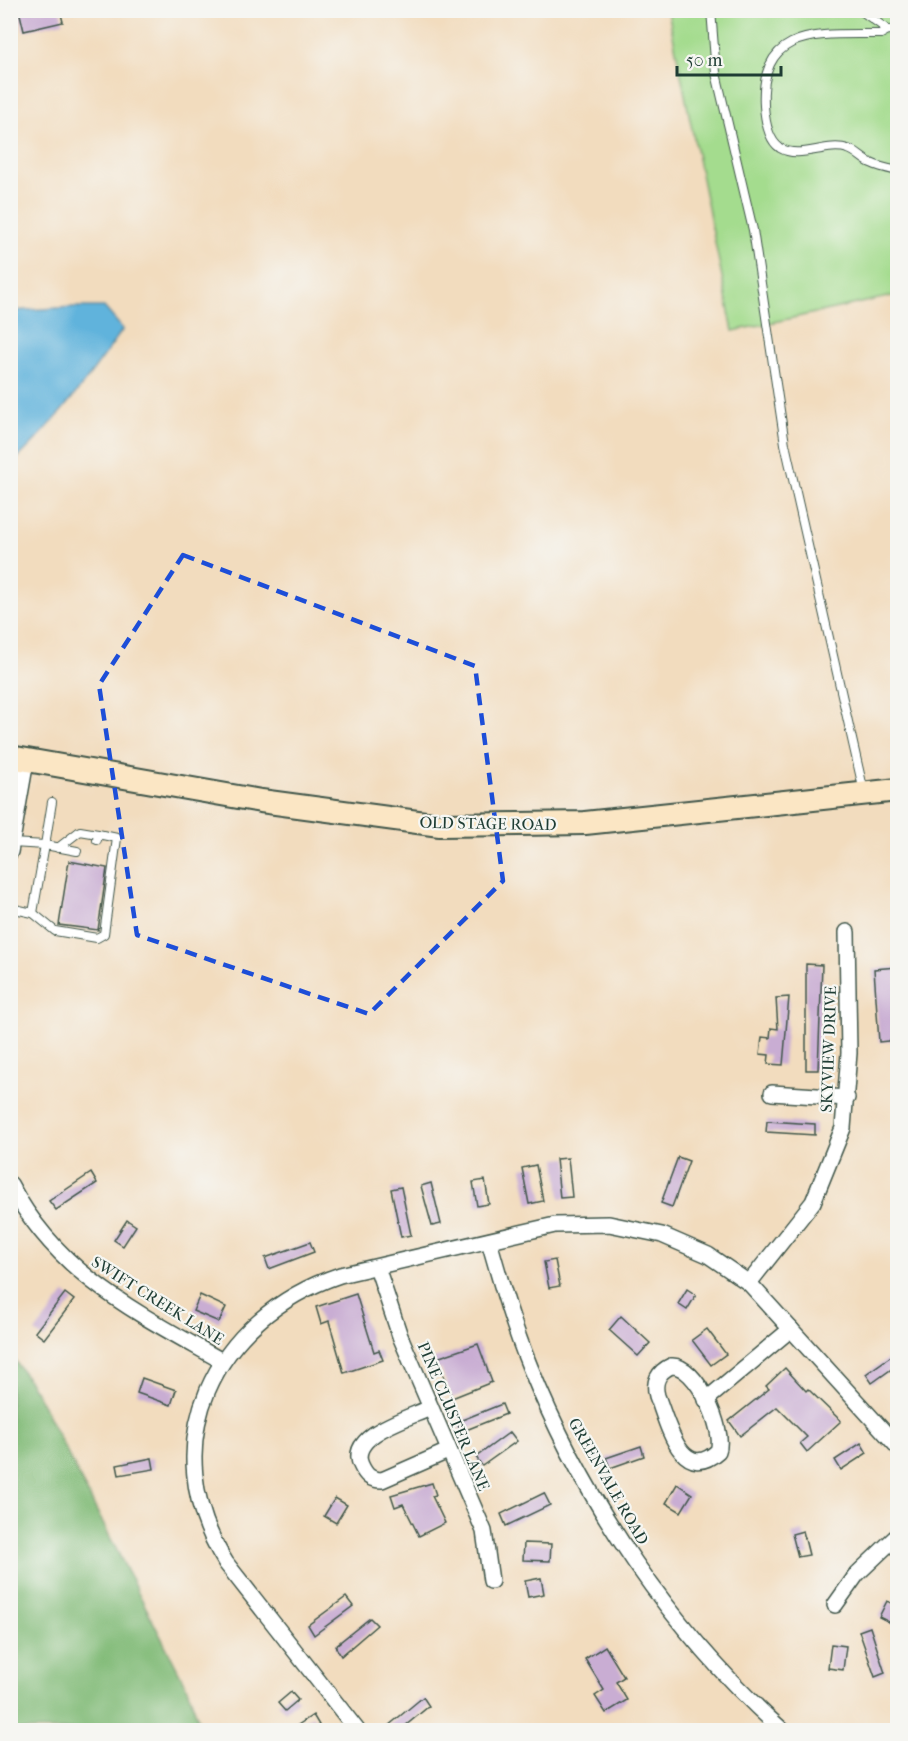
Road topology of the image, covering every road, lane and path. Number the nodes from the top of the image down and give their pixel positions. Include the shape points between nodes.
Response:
1 (711, 10) edge
2 (860, 10) edge
3 (888, 30) junction
4 (897, 31) edge
5 (897, 171) edge
6 (18, 759) edge
7 (897, 790) edge
8 (864, 794) junction
9 (52, 802) dead end
10 (45, 845) junction
11 (11, 847) edge
12 (58, 848) junction
13 (76, 851) dead end
14 (10, 908) edge
15 (33, 913) junction
16 (847, 932) dead end
17 (772, 1093) dead end
18 (847, 1098) junction
19 (10, 1184) edge
20 (489, 1241) junction
21 (377, 1267) junction
22 (749, 1283) junction
23 (791, 1329) junction
24 (222, 1361) junction
25 (706, 1400) junction
26 (430, 1408) junction
27 (897, 1447) edge
28 (448, 1451) junction
29 (897, 1535) edge
30 (490, 1581) dead end
31 (835, 1605) dead end
32 (357, 1731) edge
33 (782, 1731) edge

1 - 8 lane via 717,73 753,230 785,444
2 - 3 lane
3 - 4 lane
3 - 5 lane via 881,34 813,36 788,43 768,66 764,108 771,135 781,148 792,152 848,149 871,163
6 - 8 main road, OLD STAGE ROAD via 261,801 440,825 585,823
6 - 11 street
7 - 8 main road, OLD STAGE ROAD
9 - 10 lane
10 - 11 lane
10 - 12 lane
10 - 15 lane
12 - 13 lane
12 - 15 lane via 80,831 117,838 104,934 97,938 54,931
14 - 15 lane
16 - 18 street, SKYVIEW DRIVE
17 - 18 street
18 - 22 street, SKYVIEW DRIVE via 843,1128 813,1202
19 - 24 street, SWIFT CREEK LANE via 34,1224 83,1276
20 - 21 street
20 - 22 street via 555,1225 618,1226 685,1244
20 - 33 street, GREENVALE ROAD via 529,1366 567,1449 614,1531 697,1643
21 - 24 street via 313,1284 282,1301 256,1321
21 - 26 street, PINE CLUSTER LANE
22 - 23 street
23 - 25 street
23 - 27 street
24 - 32 street via 202,1404 195,1447 196,1478 205,1520 226,1563
25 - 25 street via 720,1445 705,1460 691,1460 681,1453 657,1396 659,1375 671,1366 681,1366 693,1377
26 - 28 street, PINE CLUSTER LANE
26 - 28 street via 367,1438 358,1450 359,1462 367,1476 382,1480
28 - 30 street, PINE CLUSTER LANE via 484,1531
29 - 31 street via 857,1574

